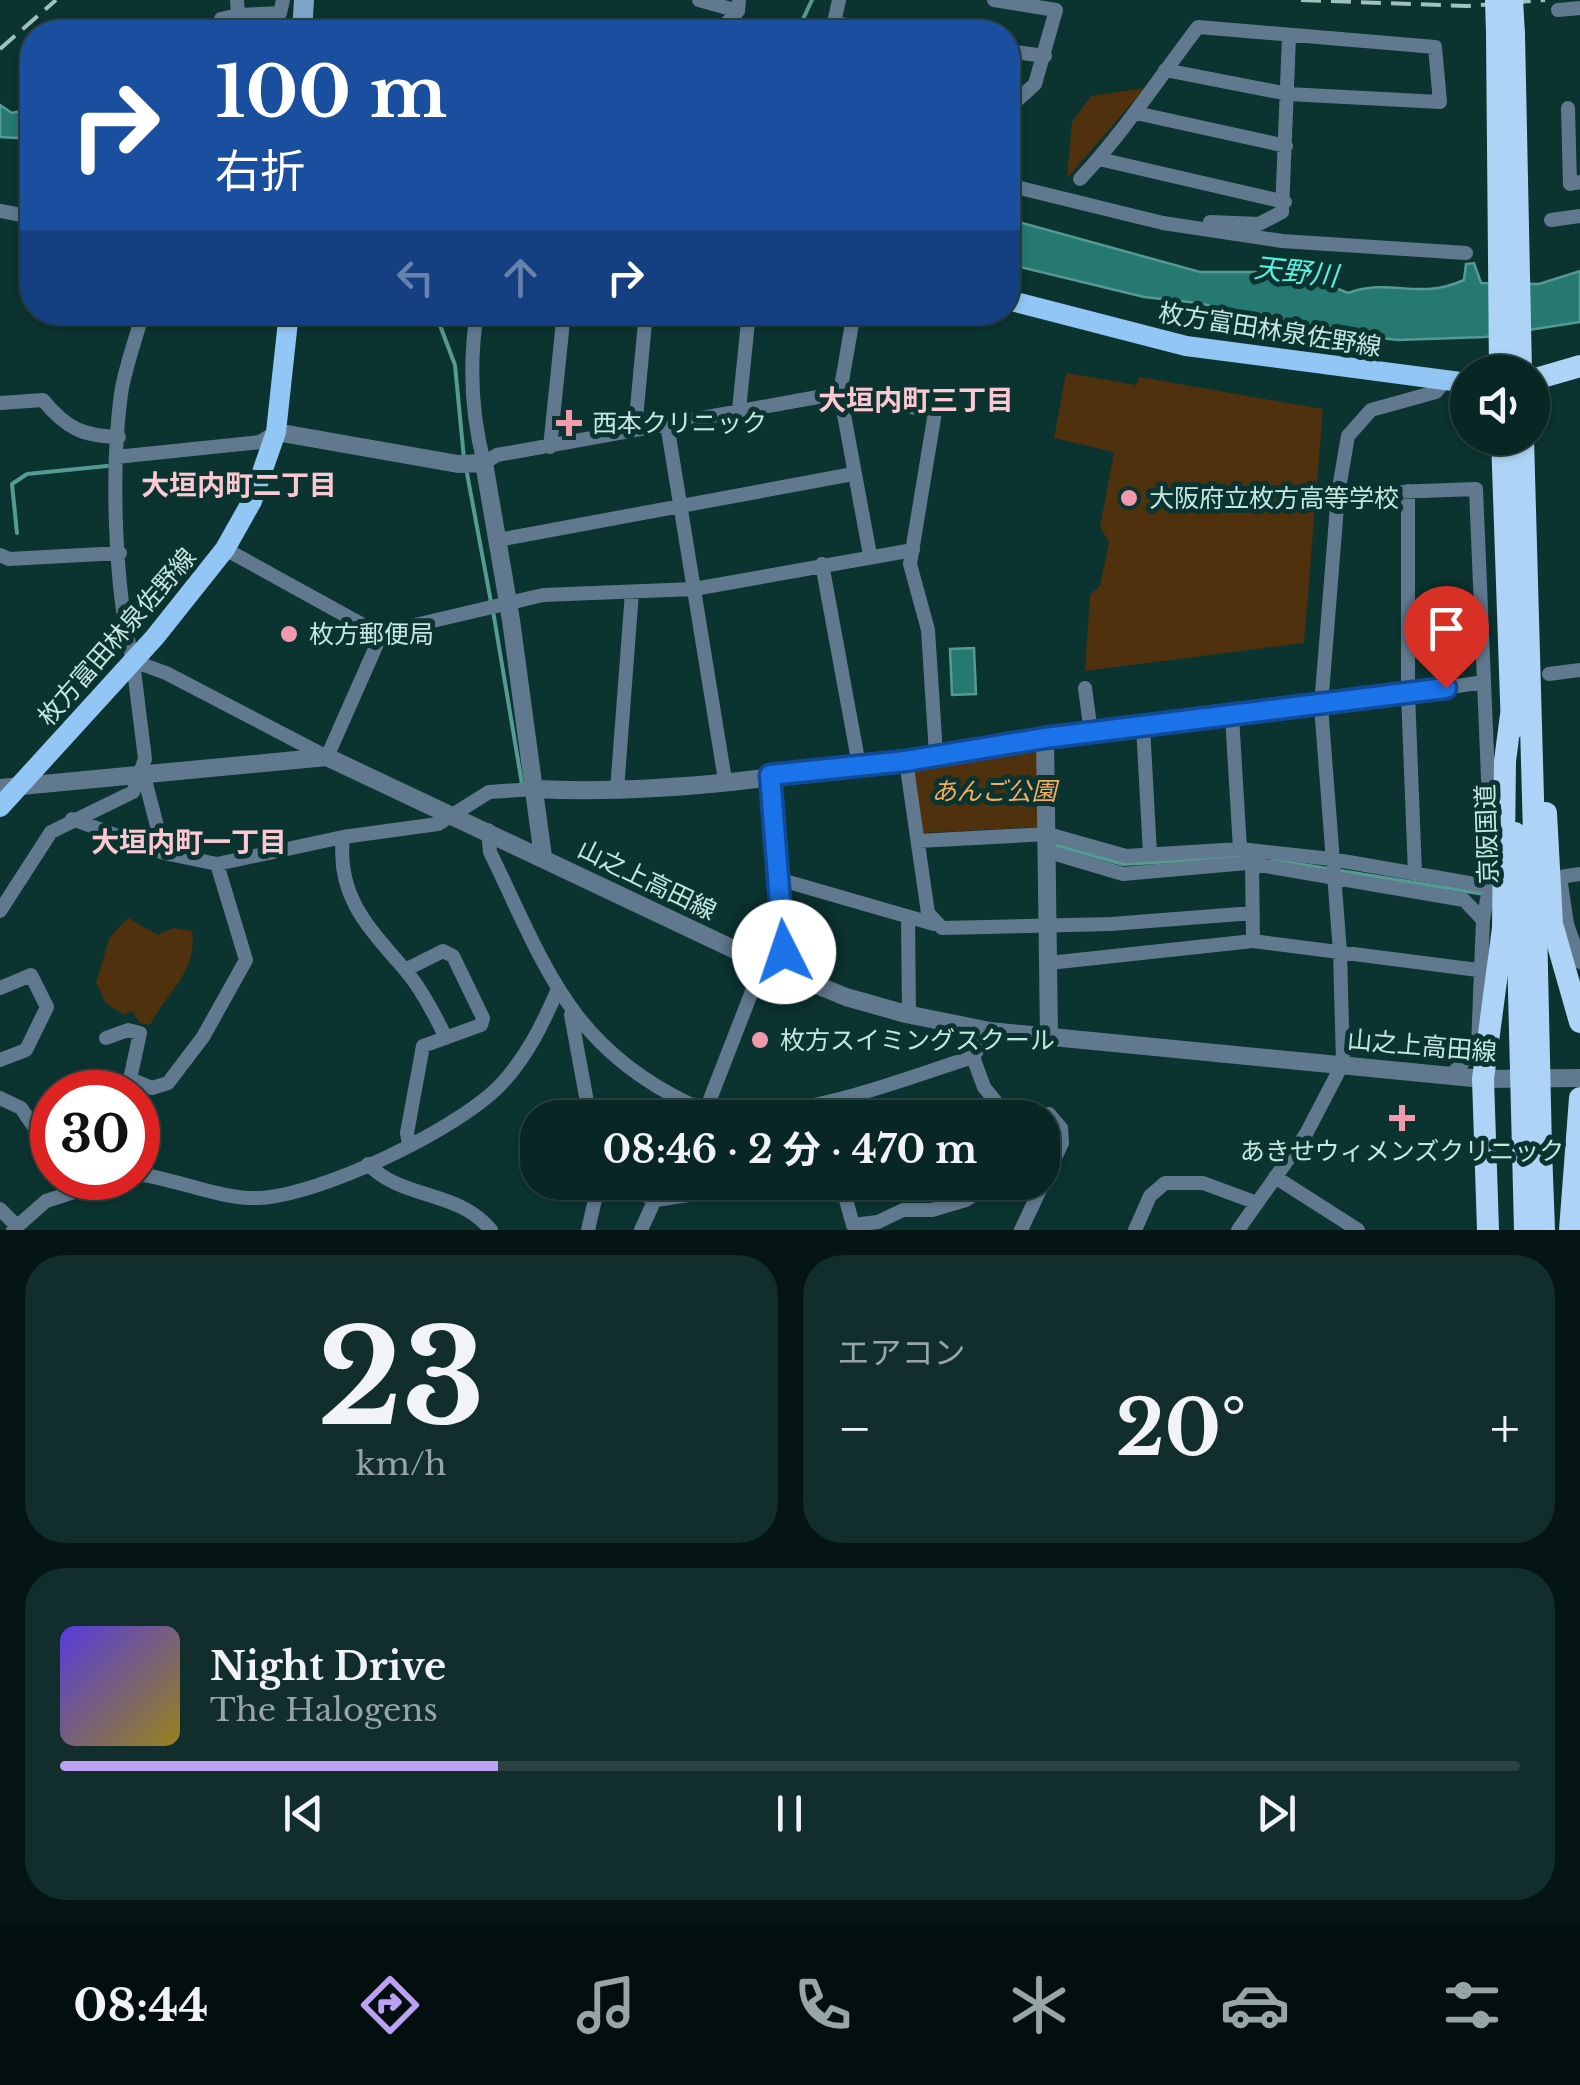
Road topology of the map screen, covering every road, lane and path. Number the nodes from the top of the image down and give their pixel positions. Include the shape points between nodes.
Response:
1 (283, 0) edge
2 (698, 0) edge
3 (994, 0) edge
4 (1496, 0) edge
5 (1512, 0) edge
6 (738, 5) edge
7 (1060, 5) edge
8 (237, 8) edge
9 (1580, 8) edge
10 (1558, 10) dead end
11 (221, 19) dead end
12 (1505, 34) junction
13 (1289, 36) junction
14 (1020, 53) edge
15 (1045, 56) junction
16 (1166, 70) junction
17 (1288, 94) junction
18 (1020, 96) edge
19 (1568, 108) dead end
20 (1136, 113) junction
21 (1574, 134) edge
22 (1286, 146) junction
23 (1099, 159) junction
24 (1080, 179) dead end
25 (1580, 182) edge
26 (1020, 188) edge
27 (1285, 202) junction
28 (1580, 216) edge
29 (1551, 220) dead end
30 (1180, 225) junction
31 (1466, 252) dead end
32 (1020, 303) edge
33 (139, 325) edge
34 (288, 325) edge
35 (475, 325) edge
36 (563, 325) edge
37 (645, 325) edge
38 (747, 325) edge
39 (852, 325) edge
40 (1510, 355) edge
41 (1580, 366) edge
42 (1550, 375) edge
43 (1444, 382) junction
44 (1450, 382) edge
45 (840, 393) junction
46 (0, 403) edge
47 (739, 410) junction
48 (667, 424) junction
49 (634, 429) junction
50 (276, 432) junction
51 (118, 438) junction
52 (550, 446) junction
53 (1503, 455) edge
54 (1524, 455) edge
55 (116, 457) junction
56 (472, 463) junction
57 (853, 474) junction
58 (1408, 491) junction
59 (1338, 494) junction
60 (682, 508) junction
61 (498, 540) junction
62 (225, 549) junction
63 (913, 550) junction
64 (120, 553) junction
65 (0, 555) edge
66 (870, 555) junction
67 (822, 564) junction
68 (694, 589) junction
69 (632, 592) junction
70 (498, 603) junction
71 (382, 635) junction
72 (122, 652) junction
73 (1580, 670) edge
74 (1550, 674) dead end
75 (1484, 682) junction
76 (1085, 688) dead end
77 (1408, 693) junction
78 (1320, 706) junction
79 (1232, 716) junction
80 (1512, 716) junction
81 (1144, 726) junction
82 (1091, 732) junction
83 (1045, 738) junction
84 (1532, 742) junction
85 (936, 754) junction
86 (327, 757) junction
87 (906, 761) junction
88 (859, 764) junction
89 (143, 772) junction
90 (770, 775) junction
91 (726, 780) junction
92 (24, 782) junction
93 (0, 788) edge
94 (535, 788) junction
95 (618, 790) junction
96 (0, 806) edge
97 (450, 813) junction
98 (72, 819) junction
99 (488, 830) junction
100 (1524, 833) junction
101 (342, 837) junction
102 (918, 841) junction
103 (1048, 843) junction
104 (1240, 849) junction
105 (164, 853) junction
106 (1150, 854) junction
107 (542, 857) junction
108 (1332, 859) junction
109 (217, 864) junction
110 (1252, 864) junction
111 (1580, 874) edge
112 (1334, 878) junction
113 (778, 879) junction
114 (1407, 880) junction
115 (1494, 888) junction
116 (0, 911) edge
117 (1252, 913) junction
118 (908, 917) junction
119 (1483, 920) junction
120 (934, 924) junction
121 (1049, 924) junction
122 (1254, 941) junction
123 (1340, 952) junction
124 (1580, 962) edge
125 (1049, 963) junction
126 (770, 966) junction
127 (405, 970) junction
128 (1478, 970) junction
129 (0, 988) edge
130 (558, 989) junction
131 (570, 1009) junction
132 (909, 1015) junction
133 (1580, 1022) edge
134 (990, 1031) junction
135 (1048, 1036) junction
136 (106, 1038) dead end
137 (446, 1038) junction
138 (973, 1057) junction
139 (0, 1060) edge
140 (1343, 1063) junction
141 (1450, 1076) junction
142 (1580, 1078) edge
143 (1483, 1079) junction
144 (0, 1098) edge
145 (1580, 1098) edge
146 (587, 1100) edge
147 (672, 1100) edge
148 (711, 1100) edge
149 (828, 1100) edge
150 (994, 1100) edge
151 (30, 1121) edge
152 (409, 1144) junction
153 (1532, 1149) junction
154 (368, 1164) junction
155 (1275, 1177) junction
156 (160, 1178) edge
157 (49, 1200) edge
158 (595, 1200) edge
159 (656, 1200) edge
160 (846, 1200) edge
161 (966, 1200) edge
162 (1035, 1200) edge
163 (1257, 1203) junction
164 (0, 1210) edge
165 (31, 1212) junction
166 (14, 1228) edge
167 (38, 1230) edge
168 (491, 1230) edge
169 (588, 1230) edge
170 (642, 1230) edge
171 (1021, 1230) edge
172 (1135, 1230) edge
173 (1238, 1230) edge
174 (1358, 1230) edge
175 (1488, 1230) edge
176 (1525, 1230) edge
177 (1544, 1230) edge
178 (1570, 1230) edge

1 - 8 street via 280,12
2 - 6 street
3 - 7 street
4 - 12 highway, bridge
5 - 12 highway, bridge
7 - 15 street
8 - 11 street
9 - 10 street
12 - 40 highway
13 - 16 street via 1198,28
13 - 17 street
13 - 17 street via 1435,46 1440,102
14 - 15 street
15 - 18 street via 1036,84
16 - 17 street
16 - 20 street
17 - 22 street
19 - 21 street
20 - 22 street
20 - 23 street
21 - 25 street via 1570,184
22 - 27 street
23 - 24 street
23 - 27 street
26 - 30 street
27 - 30 street via 1282,212 1259,224
28 - 29 street
30 - 31 street via 1282,240
32 - 43 main road, 枚方富田林泉佐野線 via 1186,346
33 - 51 street via 121,392
34 - 50 main road, 枚方富田林泉佐野線
35 - 56 street
36 - 52 street
37 - 49 street
38 - 47 street
39 - 45 street
41 - 42 highway
43 - 44 main road, 枚方富田林泉佐野線
43 - 59 street via 1436,392 1359,419 1348,436
45 - 47 street
45 - 57 street
45 - 63 street via 935,412
46 - 51 street via 42,400 62,424 87,436
47 - 48 street
48 - 49 street
48 - 60 street
49 - 52 street
50 - 55 street via 260,442
50 - 56 street
50 - 62 main road, 枚方富田林泉佐野線 via 252,500
51 - 55 street
52 - 56 street
53 - 80 highway, 京阪国道
54 - 84 highway, 京阪国道
55 - 64 street
56 - 61 street
57 - 60 street
57 - 66 street
58 - 59 street
58 - 75 street via 1476,488
58 - 77 street
59 - 78 street
60 - 61 street
60 - 68 street
61 - 70 street
62 - 71 street
62 - 72 main road, 枚方富田林泉佐野線
63 - 66 street
63 - 85 street via 910,564 928,630
64 - 65 street
64 - 72 street
66 - 67 street
67 - 68 street
67 - 88 street
68 - 69 street
68 - 91 street
69 - 70 street
69 - 95 street
70 - 71 street
70 - 94 street
71 - 86 street
72 - 86 street
72 - 89 street
72 - 92 main road, 枚方富田林泉佐野線
73 - 74 street
75 - 77 street
75 - 115 street
76 - 82 street
77 - 78 street
77 - 114 street
78 - 79 street
78 - 108 street
79 - 81 street
79 - 104 street
80 - 100 highway, 京阪国道
80 - 143 highway via 1504,761 1504,928
81 - 82 street
81 - 106 street
82 - 83 street
83 - 85 street
83 - 103 street
84 - 100 highway, 京阪国道
84 - 133 highway via 1544,764 1552,924
85 - 87 street
86 - 89 street, 山之上高田線
86 - 97 street, 山之上高田線
87 - 88 street
87 - 102 street
88 - 90 street
89 - 92 street, 山之上高田線
89 - 98 street via 134,792
89 - 105 street
90 - 91 street
90 - 113 street
91 - 95 street
92 - 93 street, 山之上高田線
92 - 96 main road, 枚方富田林泉佐野線
94 - 95 street
94 - 97 street via 489,792
94 - 107 street
97 - 99 street, 山之上高田線
97 - 101 street via 438,824
98 - 105 street
98 - 116 street via 51,832
99 - 107 street, 山之上高田線
99 - 130 street via 490,852
100 - 153 highway, 京阪国道, bridge
101 - 109 street
101 - 127 street via 344,884 369,930
102 - 103 street
102 - 120 street
103 - 106 street
103 - 110 street via 1123,874
103 - 121 street
104 - 106 street
104 - 108 street
105 - 109 street
107 - 126 street, 山之上高田線
108 - 112 street
108 - 114 street
109 - 136 street via 246,960 203,1037 168,1083 152,1088 130,1079 140,1033
110 - 112 street
110 - 117 street
111 - 124 street via 1560,876 1566,924
112 - 114 street
112 - 123 street
113 - 118 street
113 - 126 street via 784,952
114 - 115 street
114 - 119 street via 1464,900
115 - 119 street
117 - 121 street
117 - 122 street
118 - 120 street
118 - 132 street
119 - 128 street
120 - 121 street
121 - 125 street
122 - 123 street
122 - 125 street
123 - 128 street
123 - 140 street
125 - 135 street
126 - 132 street, 山之上高田線
126 - 148 street
127 - 137 street
127 - 137 street via 444,951 453,956 483,1018
128 - 141 street via 1478,1047
129 - 139 street via 31,975 47,1007 26,1050
130 - 131 street
130 - 152 street via 535,1042 504,1081 468,1114
131 - 146 street
131 - 147 street
132 - 134 street, 山之上高田線
134 - 135 street, 山之上高田線
134 - 138 street
135 - 140 street, 山之上高田線
137 - 152 street via 423,1046
138 - 149 street
138 - 150 street
140 - 141 street, 山之上高田線
140 - 155 street
141 - 143 street, 山之上高田線
142 - 143 street, 山之上高田線
143 - 175 highway
144 - 151 street
145 - 178 highway
152 - 154 street
153 - 176 highway, 京阪国道
153 - 177 highway, 京阪国道
154 - 156 street via 291,1193 256,1198
154 - 168 street via 380,1177 475,1210
155 - 163 street
155 - 174 street
157 - 165 street
158 - 169 street
159 - 170 street
160 - 161 street via 853,1224
162 - 171 street
163 - 172 street via 1203,1184 1165,1183 1150,1196
163 - 173 street
164 - 166 street
165 - 166 street
165 - 167 street

